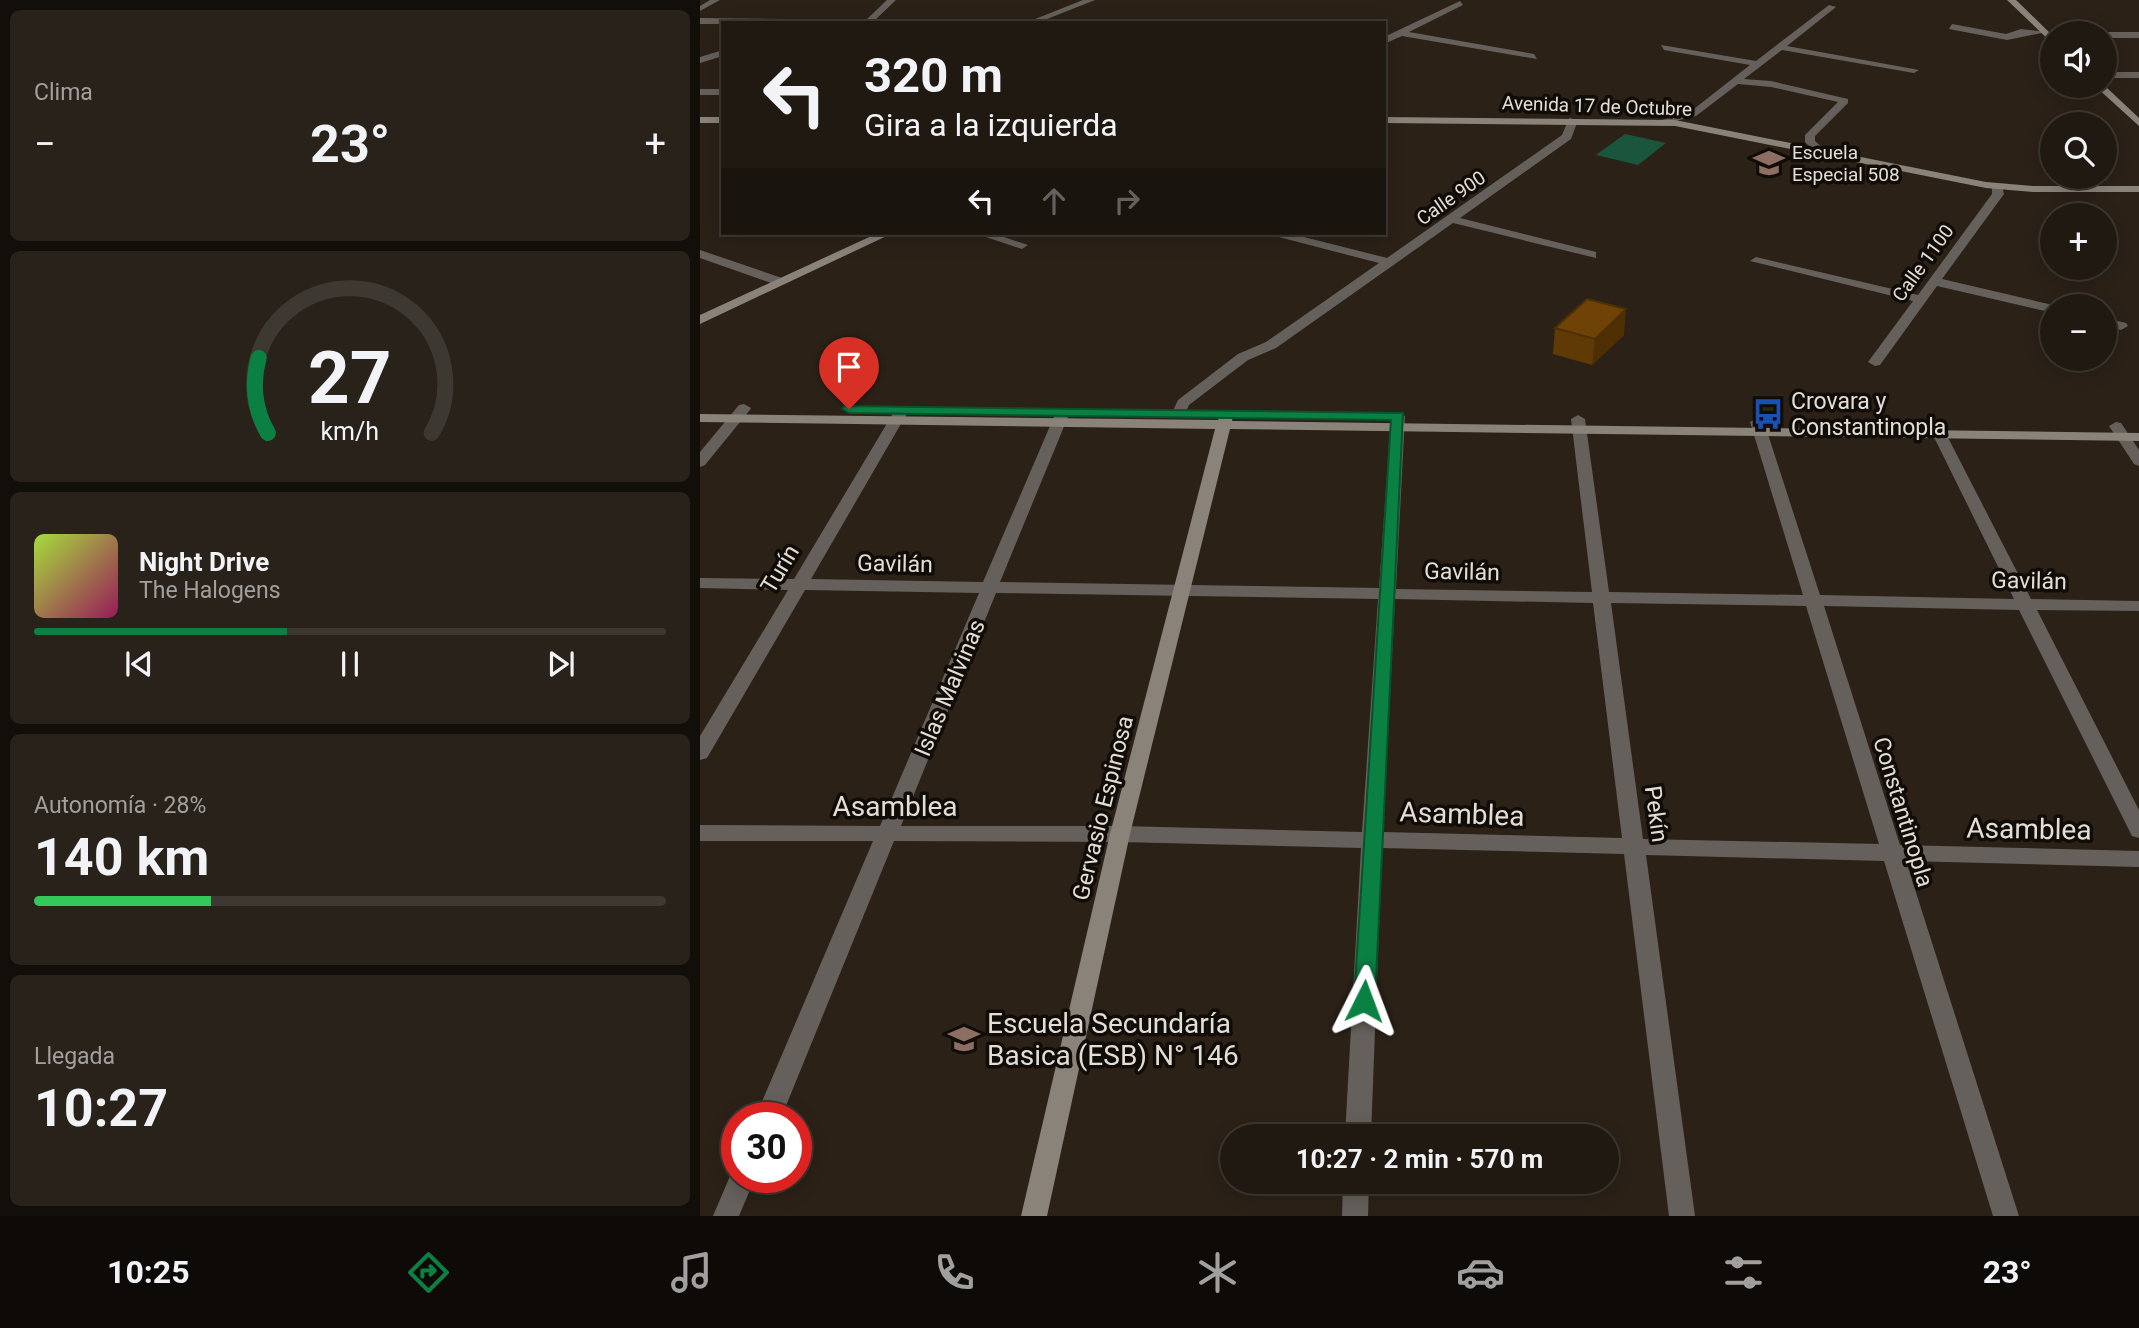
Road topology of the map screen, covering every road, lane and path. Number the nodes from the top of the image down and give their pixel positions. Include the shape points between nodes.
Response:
1 (716, 0) edge
2 (892, 0) edge
3 (1091, 0) edge
4 (2011, 0) edge
5 (1460, 3) dead end
6 (1832, 7) dead end
7 (700, 9) edge
8 (700, 21) edge
9 (721, 21) edge
10 (869, 21) edge
11 (1034, 21) edge
12 (1952, 27) dead end
13 (2040, 27) edge
14 (1402, 33) junction
15 (2040, 35) edge
16 (2117, 35) edge
17 (2139, 35) edge
18 (1386, 40) edge
19 (1664, 47) dead end
20 (1780, 47) junction
21 (721, 54) edge
22 (1534, 57) dead end
23 (700, 60) edge
24 (1758, 64) junction
25 (1914, 70) dead end
26 (2117, 75) edge
27 (2139, 75) edge
28 (1736, 81) junction
29 (700, 92) edge
30 (721, 92) edge
31 (2113, 98) edge
32 (700, 114) edge
33 (721, 114) edge
34 (1693, 114) junction
35 (700, 120) edge
36 (721, 120) edge
37 (1386, 120) edge
38 (1663, 122) junction
39 (2139, 123) edge
40 (1572, 125) junction
41 (1386, 127) edge
42 (1704, 127) junction
43 (1731, 137) junction
44 (1820, 151) junction
45 (2139, 189) edge
46 (1997, 190) junction
47 (2139, 197) edge
48 (1452, 219) junction
49 (862, 235) edge
50 (882, 235) edge
51 (988, 235) edge
52 (1283, 235) edge
53 (1022, 245) dead end
54 (700, 254) edge
55 (1592, 255) dead end
56 (1755, 261) dead end
57 (1388, 262) junction
58 (774, 280) junction
59 (1934, 281) junction
60 (1920, 299) junction
61 (2040, 306) edge
62 (700, 309) edge
63 (700, 320) edge
64 (2117, 325) edge
65 (2121, 326) dead end
66 (1875, 362) dead end
67 (700, 407) edge
68 (739, 413) junction
69 (1179, 413) junction
70 (899, 415) junction
71 (1061, 417) junction
72 (700, 418) edge
73 (1225, 419) junction
74 (1398, 421) junction
75 (1579, 424) junction
76 (2139, 426) edge
77 (1758, 427) junction
78 (1937, 430) junction
79 (2126, 433) edge
80 (2139, 461) edge
81 (700, 463) edge
82 (700, 583) edge
83 (797, 585) junction
84 (992, 588) junction
85 (1183, 590) junction
86 (1389, 593) junction
87 (1602, 597) junction
88 (1812, 600) junction
89 (2023, 604) junction
90 (2139, 606) edge
91 (700, 753) edge
92 (2139, 830) edge
93 (700, 832) edge
94 (1120, 834) junction
95 (888, 835) junction
96 (1372, 839) junction
97 (1636, 848) junction
98 (1890, 853) junction
99 (2139, 859) edge
100 (775, 1102) edge
101 (1359, 1124) edge
102 (736, 1193) edge
103 (1356, 1194) edge
104 (726, 1216) edge
105 (1034, 1216) edge
106 (1355, 1216) edge
107 (1682, 1216) edge
108 (2006, 1216) edge

1 - 7 street
2 - 10 street
3 - 11 street
4 - 13 main road
5 - 14 street
6 - 20 street
8 - 9 street
12 - 15 street via 2007,37 2021,32
14 - 18 street
14 - 22 street
16 - 17 street
19 - 24 street
20 - 24 street
20 - 25 street
21 - 23 street
24 - 28 street
26 - 27 street
28 - 34 street
28 - 44 street via 1844,101 1810,135 1810,142
29 - 30 street
31 - 39 main road
32 - 33 main road
34 - 38 street
34 - 42 street
35 - 36 main road
37 - 40 main road, Avenida 17 de Octubre
38 - 40 main road, Avenida 17 de Octubre
38 - 42 main road, Avenida 17 de Octubre
40 - 41 main road, Avenida 17 de Octubre
40 - 43 main road, Avenida 17 de Octubre
40 - 48 street, Calle 900 via 1567,137
42 - 43 main road, Avenida 17 de Octubre
43 - 44 main road, Avenida 17 de Octubre
43 - 46 main road, Avenida 17 de Octubre
44 - 46 main road, Avenida 17 de Octubre
45 - 46 main road, Avenida 17 de Octubre
46 - 47 main road, Avenida 17 de Octubre
46 - 59 street, Calle 1100
48 - 55 street
48 - 57 street, Calle 900
49 - 58 main road
50 - 58 main road
51 - 53 street
52 - 57 street
54 - 58 street
56 - 60 street
57 - 69 street, Calle 900 via 1270,345 1242,357 1183,402
58 - 62 main road
58 - 63 main road
59 - 60 street, Calle 1100
59 - 61 street
60 - 66 street, Calle 1100
64 - 65 street
67 - 68 main road
68 - 70 main road
68 - 72 main road
68 - 81 street
69 - 71 main road
69 - 73 main road
70 - 71 main road
70 - 83 street, Turín
71 - 73 main road
71 - 84 street, Islas Malvinas
73 - 74 main road
73 - 85 main road, Gervasio Espinosa
74 - 75 main road
74 - 86 street
75 - 77 main road
75 - 87 street, Pekín
76 - 79 main road
77 - 78 main road
77 - 88 street, Constantinopla
78 - 79 main road
78 - 89 street
79 - 80 street
82 - 83 street, Gavilán
83 - 84 street, Gavilán
83 - 91 street, Turín
84 - 85 street, Gavilán
84 - 95 street, Islas Malvinas
85 - 86 street, Gavilán
85 - 94 main road, Gervasio Espinosa
86 - 87 street, Gavilán
86 - 96 street
87 - 88 street, Gavilán
87 - 97 street, Pekín
88 - 89 street, Gavilán
88 - 98 street, Constantinopla
89 - 90 street, Gavilán
89 - 92 street
93 - 95 street, Asamblea
94 - 95 street, Asamblea
94 - 96 street, Asamblea
94 - 105 main road, Gervasio Espinosa
95 - 100 street, Islas Malvinas
96 - 97 street, Asamblea
96 - 101 street
97 - 98 street, Asamblea
97 - 107 street, Pekín
98 - 99 street, Asamblea
98 - 108 street, Constantinopla
102 - 104 street
103 - 106 street

